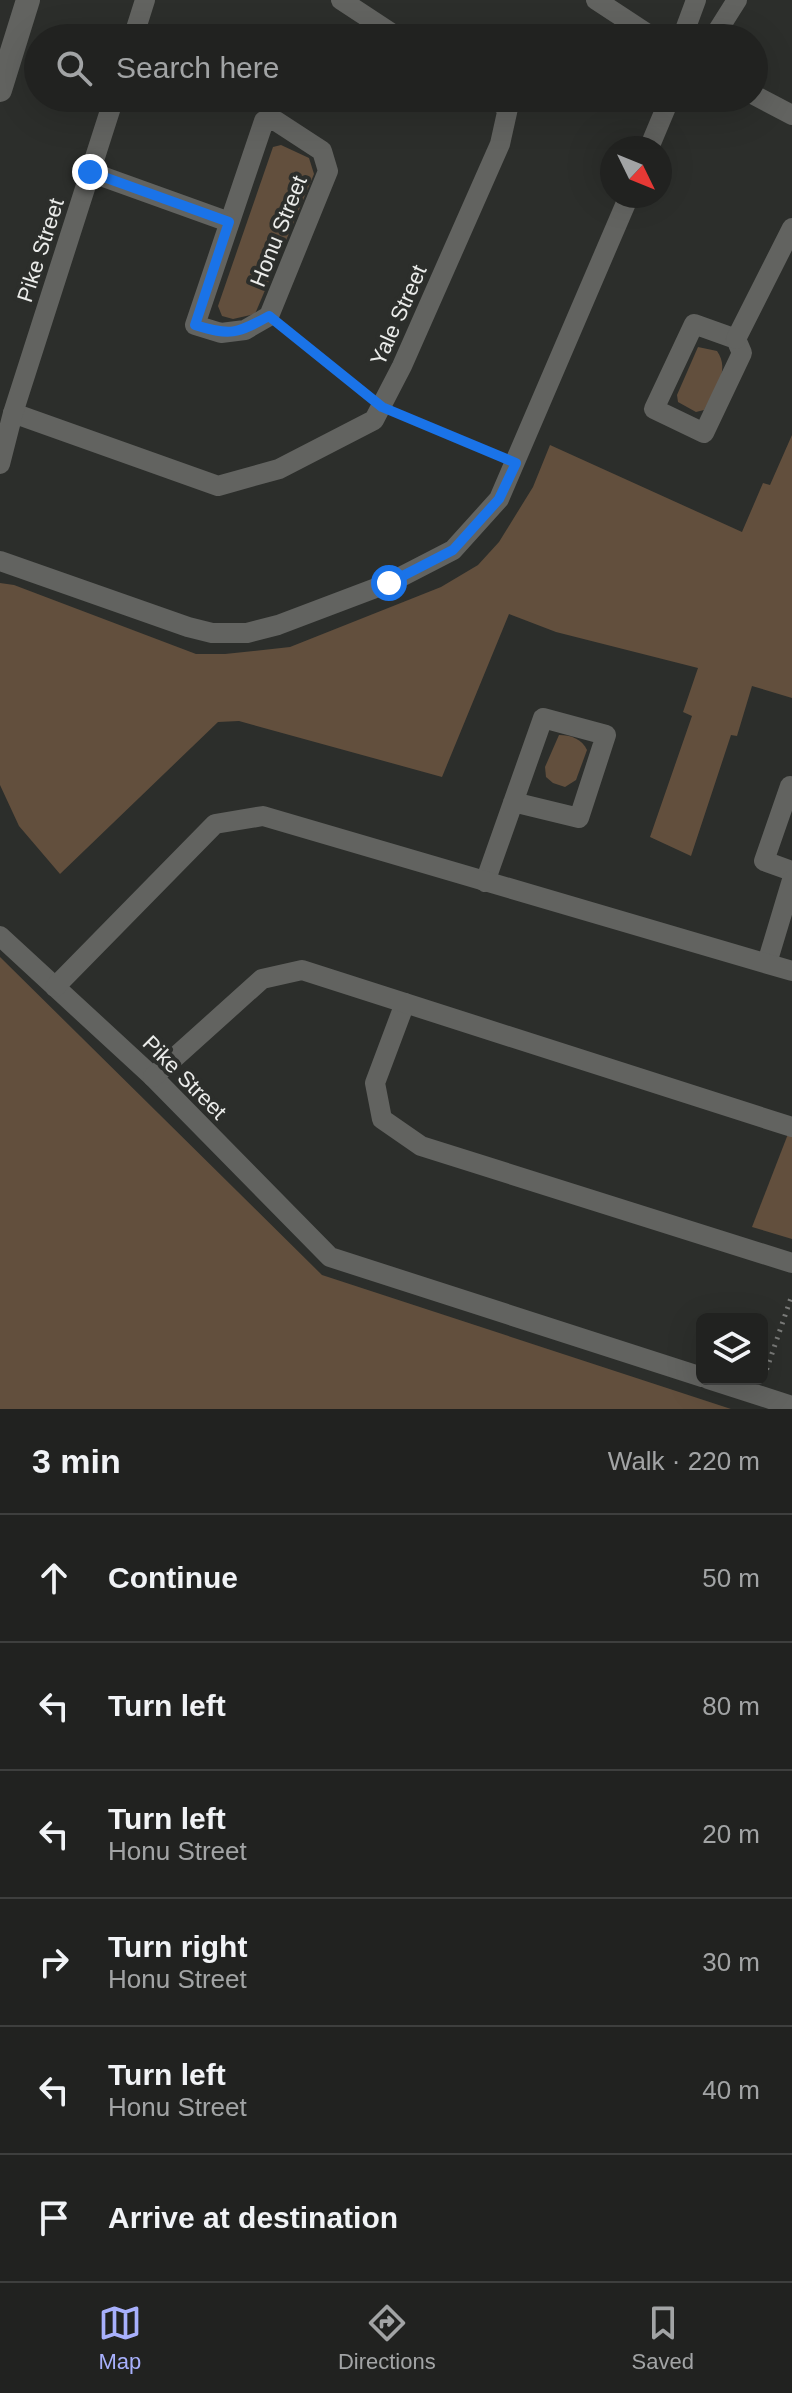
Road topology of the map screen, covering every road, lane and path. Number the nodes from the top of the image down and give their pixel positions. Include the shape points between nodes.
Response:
1 (28, 0) edge
2 (145, 0) edge
3 (341, 0) edge
4 (596, 0) edge
5 (696, 0) edge
6 (737, 0) edge
7 (137, 24) edge
8 (378, 24) edge
9 (633, 24) edge
10 (687, 24) edge
11 (722, 24) edge
12 (0, 90) edge
13 (768, 102) edge
14 (109, 112) edge
15 (507, 112) edge
16 (664, 112) edge
17 (792, 115) edge
18 (654, 136) edge
19 (90, 172) junction
20 (624, 208) edge
21 (229, 222) junction
22 (792, 228) edge
23 (784, 268) edge
24 (269, 316) junction
25 (736, 339) junction
26 (382, 407) junction
27 (13, 413) junction
28 (516, 463) junction
29 (0, 464) edge
30 (0, 561) edge
31 (792, 787) edge
32 (513, 802) junction
33 (792, 871) edge
34 (792, 880) edge
35 (485, 882) junction
36 (0, 936) edge
37 (767, 963) junction
38 (792, 971) edge
39 (55, 987) junction
40 (405, 1003) junction
41 (153, 1077) junction
42 (792, 1127) edge
43 (792, 1263) edge
44 (792, 1295) edge
45 (696, 1375) edge
46 (727, 1385) edge
47 (758, 1395) junction
48 (792, 1406) edge

1 - 12 street
2 - 7 street
3 - 8 street
4 - 9 street
5 - 10 street
6 - 11 street
13 - 17 street
14 - 19 street, Pike Street
15 - 26 street, Yale Street via 500,144
16 - 18 street
19 - 21 street
19 - 27 street, Pike Street
20 - 28 street
21 - 24 street, Honu Street via 195,325 221,333 245,330
21 - 24 street, Honu Street via 264,121 276,121 322,151 328,171
22 - 23 street
23 - 25 street
24 - 26 path
25 - 25 street via 694,324 654,409 704,433 742,353
26 - 27 street, Yale Street via 374,420 279,469 218,486
26 - 28 path
27 - 29 street, Pike Street
28 - 30 street via 499,499 453,550 389,583 247,633 188,627
31 - 33 street via 764,861
32 - 32 street via 543,718 606,735 579,818
32 - 35 street
34 - 37 street
35 - 37 street
35 - 39 street via 263,816 215,824
36 - 39 street, Pike Street
37 - 38 street
39 - 41 street, Pike Street
40 - 41 street via 302,970 262,979
40 - 42 street
40 - 43 street via 375,1083 382,1119 421,1146
41 - 45 street, Pike Street via 330,1257
44 - 47 path
46 - 47 street
47 - 48 street

